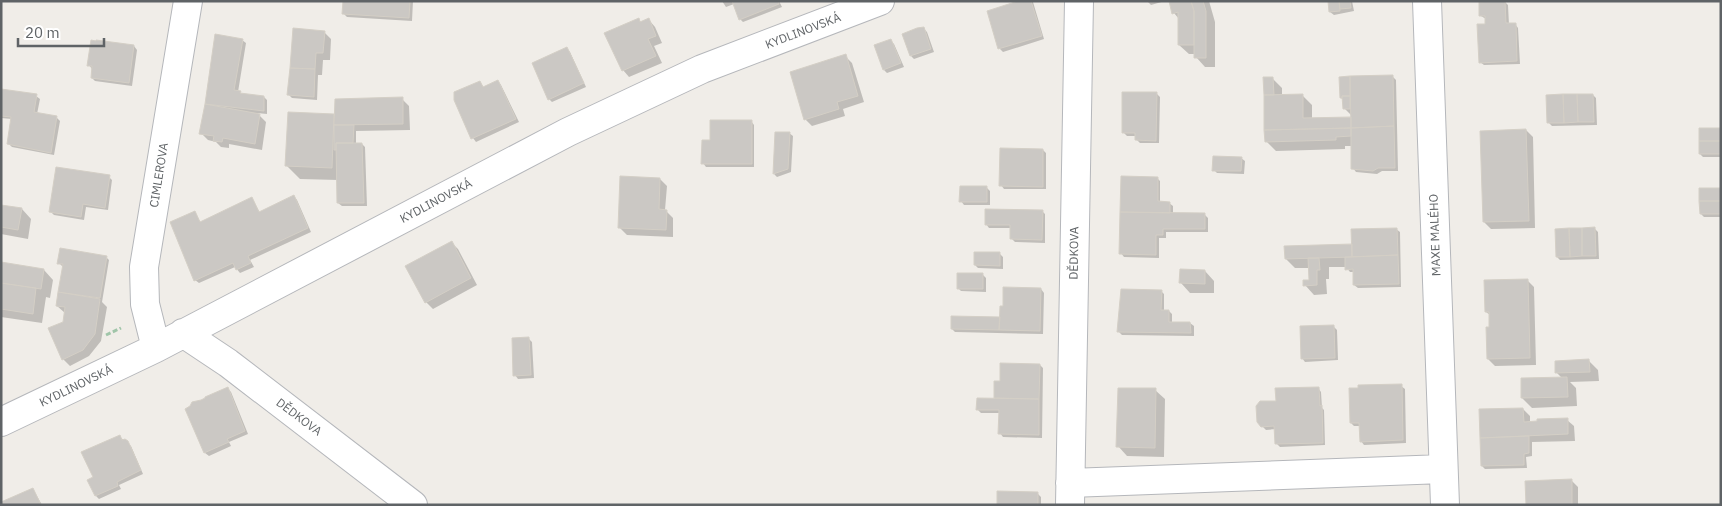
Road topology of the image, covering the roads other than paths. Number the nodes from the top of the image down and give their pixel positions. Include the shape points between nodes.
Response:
1 (188, 1) edge
2 (880, 1) edge
3 (1079, 1) edge
4 (1427, 1) edge
5 (183, 333) junction
6 (156, 348) junction
7 (1, 422) edge
8 (1444, 469) junction
9 (1070, 494) edge
10 (413, 505) edge
11 (1445, 505) edge

1 - 6 street, CIMLEROVA via 144,267 145,304
2 - 5 street, KYDLINOVSKÁ via 702,69 568,132
3 - 9 street, DĚDKOVA
4 - 8 street, MAXE MALÉHO
5 - 6 street, KYDLINOVSKÁ
5 - 10 street, DĚDKOVA via 228,363
6 - 7 street, KYDLINOVSKÁ
8 - 9 street
8 - 11 street, MAXE MALÉHO

